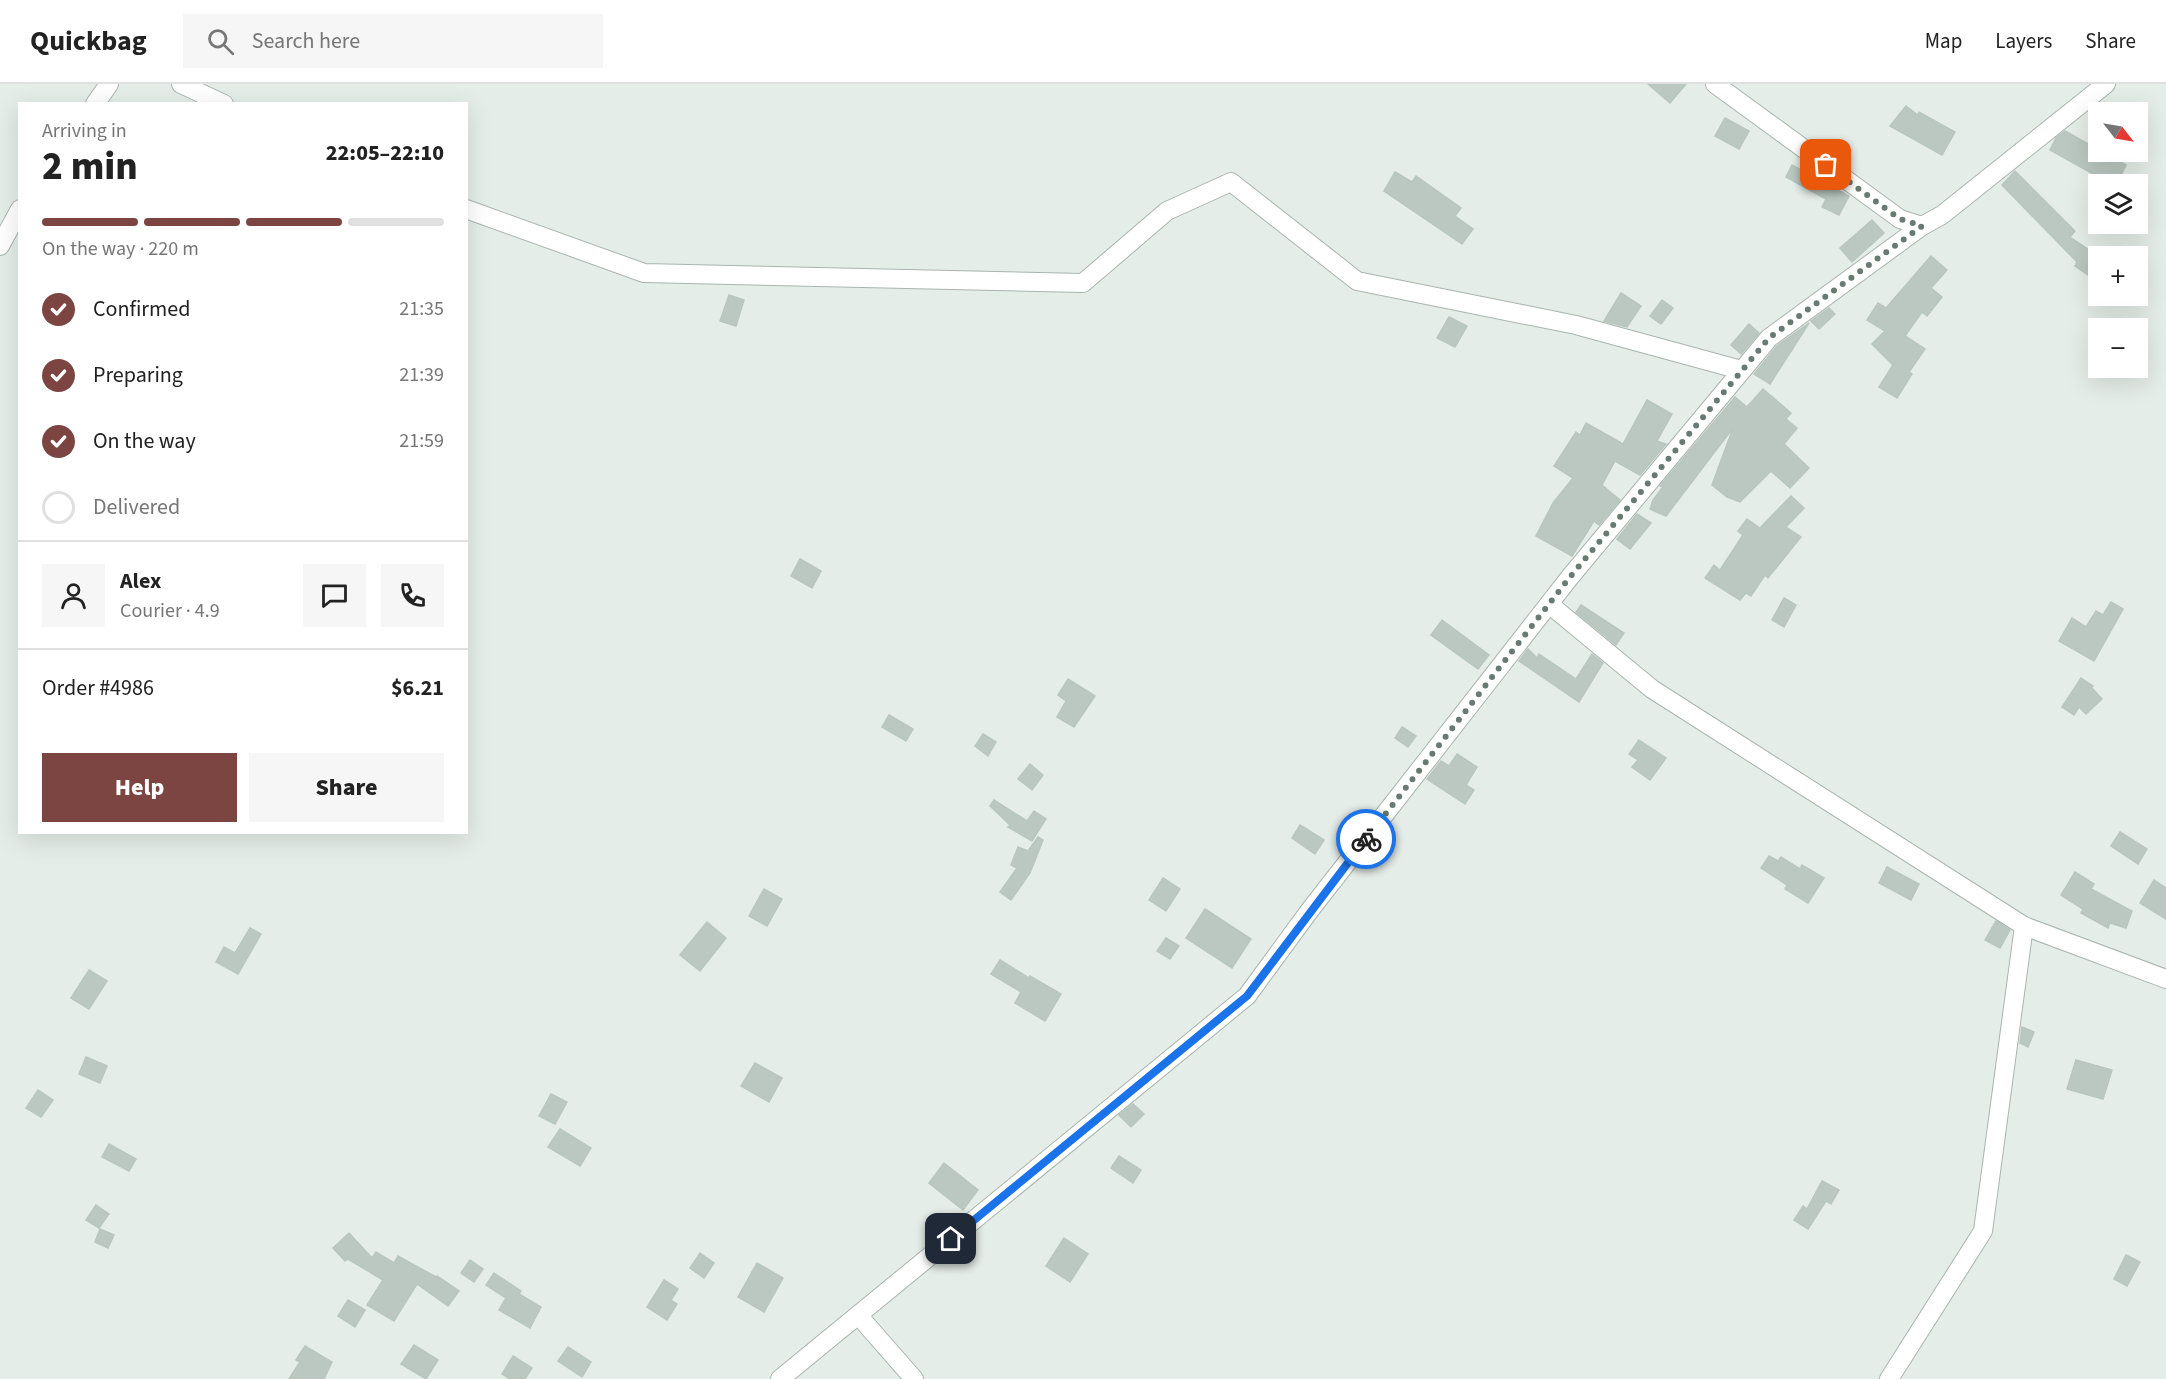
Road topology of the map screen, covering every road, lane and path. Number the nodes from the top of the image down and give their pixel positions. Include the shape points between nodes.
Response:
1 (109, 84) edge
2 (181, 84) edge
3 (1715, 84) edge
4 (2106, 84) edge
5 (96, 102) edge
6 (220, 102) edge
7 (468, 209) edge
8 (18, 213) edge
9 (1922, 226) junction
10 (0, 246) edge
11 (1741, 370) junction
12 (1549, 604) junction
13 (2024, 926) junction
14 (2166, 979) edge
15 (858, 1315) junction
16 (780, 1379) edge
17 (914, 1379) edge
18 (1889, 1379) edge

1 - 5 street
2 - 6 street
3 - 9 street via 1900,219
4 - 9 street via 1942,215
7 - 11 street via 644,273 1083,283 1167,211 1231,182 1357,281 1576,325
8 - 10 street
9 - 11 street via 1769,338
11 - 12 street
12 - 13 street via 1652,689
12 - 15 street via 1247,996
13 - 14 street
13 - 18 street via 1983,1232
15 - 16 street
15 - 17 street

